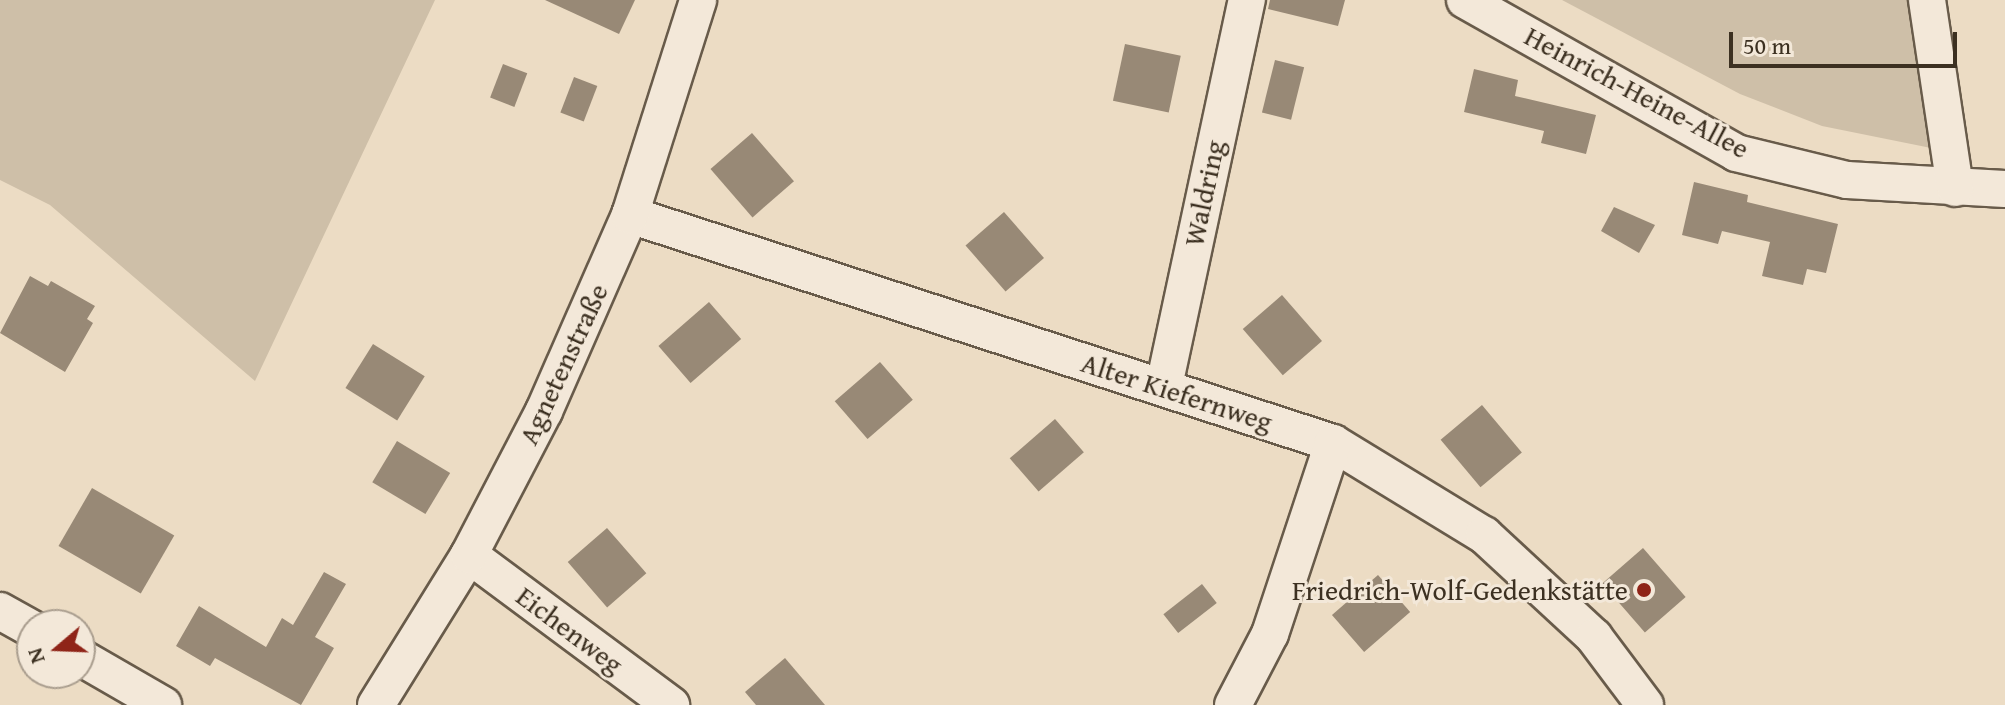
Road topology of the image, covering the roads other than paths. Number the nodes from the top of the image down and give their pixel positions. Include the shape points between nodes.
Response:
1 (698, 0) edge
2 (1247, 0) edge
3 (1465, 0) edge
4 (1927, 0) edge
5 (1955, 188) junction
6 (2005, 189) edge
7 (630, 215) junction
8 (1164, 386) junction
9 (1333, 443) junction
10 (469, 555) junction
11 (96, 666) edge
12 (163, 705) edge
13 (376, 705) edge
14 (671, 705) edge
15 (1233, 705) edge
16 (1645, 705) edge

1 - 7 street, Agnetenstraße
2 - 8 street, Waldring
3 - 5 street, Heinrich-Heine-Allee via 1736,153 1847,180
4 - 5 street
5 - 6 street, Heinrich-Heine-Allee
7 - 8 street, Alter Kiefernweg
7 - 10 street, Agnetenstraße via 544,411
8 - 9 street, Alter Kiefernweg
9 - 15 street via 1270,634
9 - 16 street, Alter Kiefernweg via 1484,535 1594,637
10 - 13 street, Agnetenstraße
10 - 14 street, Eichenweg
11 - 12 street

